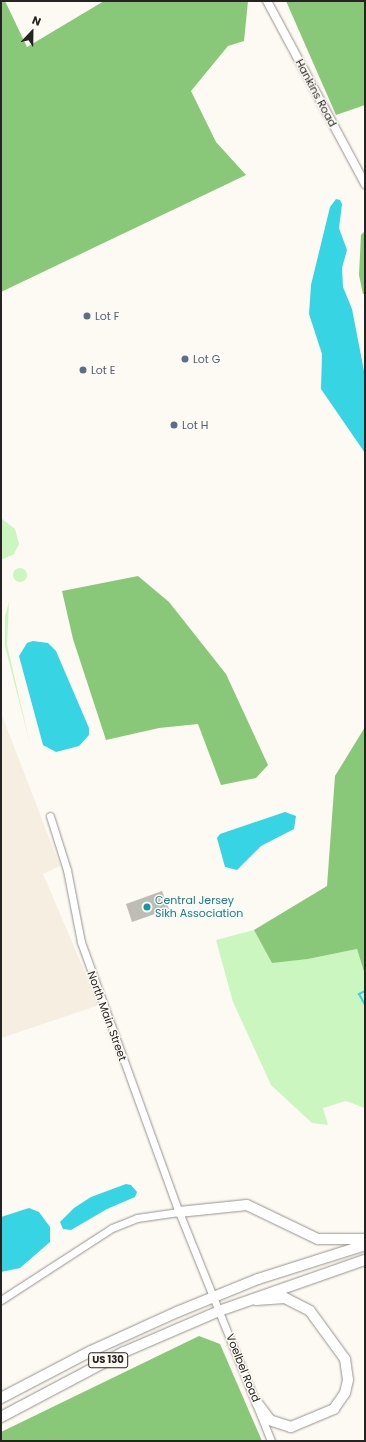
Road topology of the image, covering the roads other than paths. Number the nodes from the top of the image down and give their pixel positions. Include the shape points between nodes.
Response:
1 (267, 1) edge
2 (365, 184) edge
3 (50, 816) dead end
4 (178, 1212) junction
5 (365, 1239) edge
6 (365, 1245) edge
7 (365, 1260) edge
8 (213, 1297) junction
9 (1, 1300) edge
10 (246, 1301) junction
11 (219, 1311) junction
12 (1, 1398) edge
13 (257, 1403) junction
14 (1, 1417) edge
15 (271, 1441) edge

1 - 2 main road, Hankins Road
3 - 4 street, North Main Street via 67,870 81,942
4 - 5 highway via 247,1205 318,1239
4 - 8 street, North Main Street
4 - 9 street via 137,1218 112,1228
6 - 8 highway, US 130
7 - 10 highway, US 130
8 - 11 street, Voelbel Road
8 - 12 highway, US 130 via 116,1339
10 - 11 highway, US 130
10 - 13 highway via 284,1298 310,1310 345,1359 348,1380 345,1393 334,1409 291,1427 270,1420
11 - 13 street, Voelbel Road
11 - 14 highway, US 130 via 124,1352
13 - 15 street, Voelbel Road

